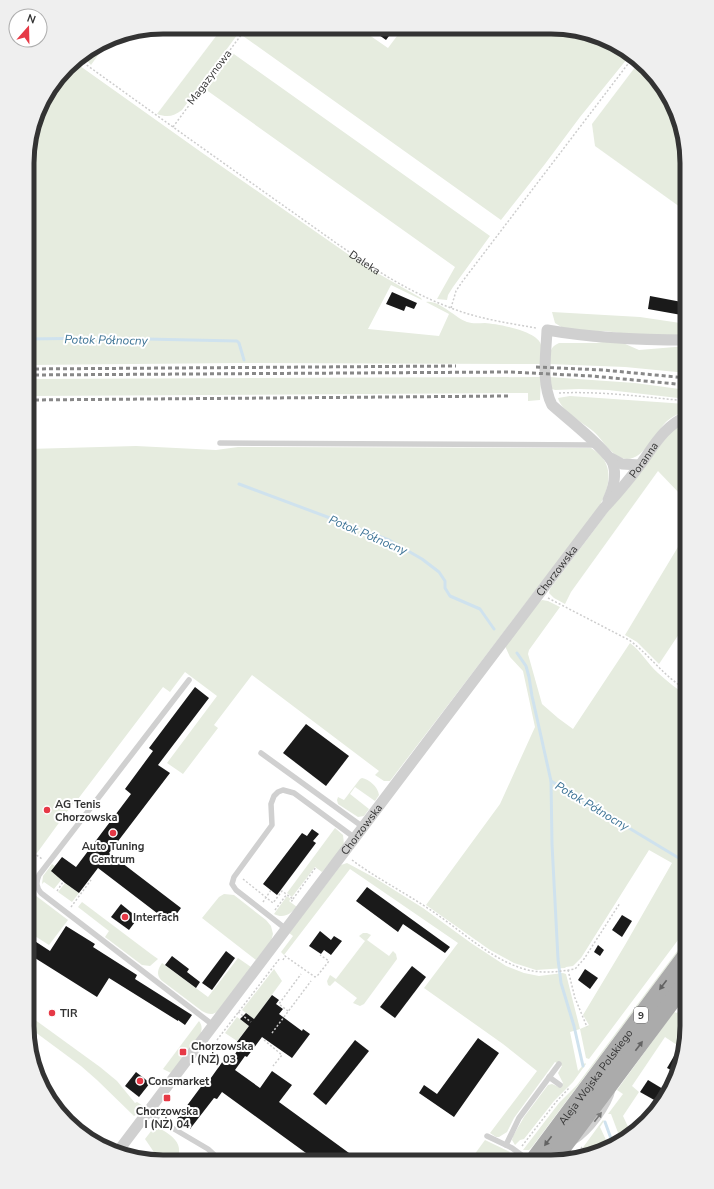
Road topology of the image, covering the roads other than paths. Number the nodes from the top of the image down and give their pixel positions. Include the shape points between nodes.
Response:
1 (680, 340) edge
2 (680, 419) edge
3 (220, 444) dead end
4 (598, 445) junction
5 (611, 458) junction
6 (640, 465) junction
7 (604, 508) junction
8 (189, 680) dead end
9 (261, 753) dead end
10 (363, 828) junction
11 (355, 838) junction
12 (286, 929) junction
13 (680, 952) edge
14 (680, 990) edge
15 (213, 1025) junction
16 (559, 1064) dead end
17 (549, 1077) junction
18 (560, 1085) dead end
19 (147, 1112) junction
20 (488, 1136) dead end
21 (506, 1144) junction
22 (121, 1148) edge
23 (215, 1155) edge
24 (521, 1155) edge
25 (536, 1155) edge
26 (558, 1155) edge

1 - 4 street via 647,340 547,330 547,394 552,405
2 - 6 street, Poranna via 667,428
3 - 4 lane
4 - 5 street
5 - 6 street via 622,464
5 - 7 street via 614,478
6 - 7 street, Poranna
7 - 10 street, Chorzowska
8 - 15 lane via 38,874 37,885 41,893 66,913
9 - 10 lane
10 - 11 street, Chorzowska
11 - 12 street, Chorzowska
11 - 12 lane via 294,793 283,790 272,799 272,825 236,874 233,887
12 - 15 street, Chorzowska
13 -> 25 main road, Aleja Wojska Polskiego / 9
26 -> 14 main road, Aleja Wojska Polskiego / 9
15 - 19 street, Chorzowska
16 - 17 lane
17 - 18 lane
17 - 21 lane via 519,1118
19 - 22 street, Chorzowska
19 - 23 lane
20 - 21 lane
21 - 24 lane

